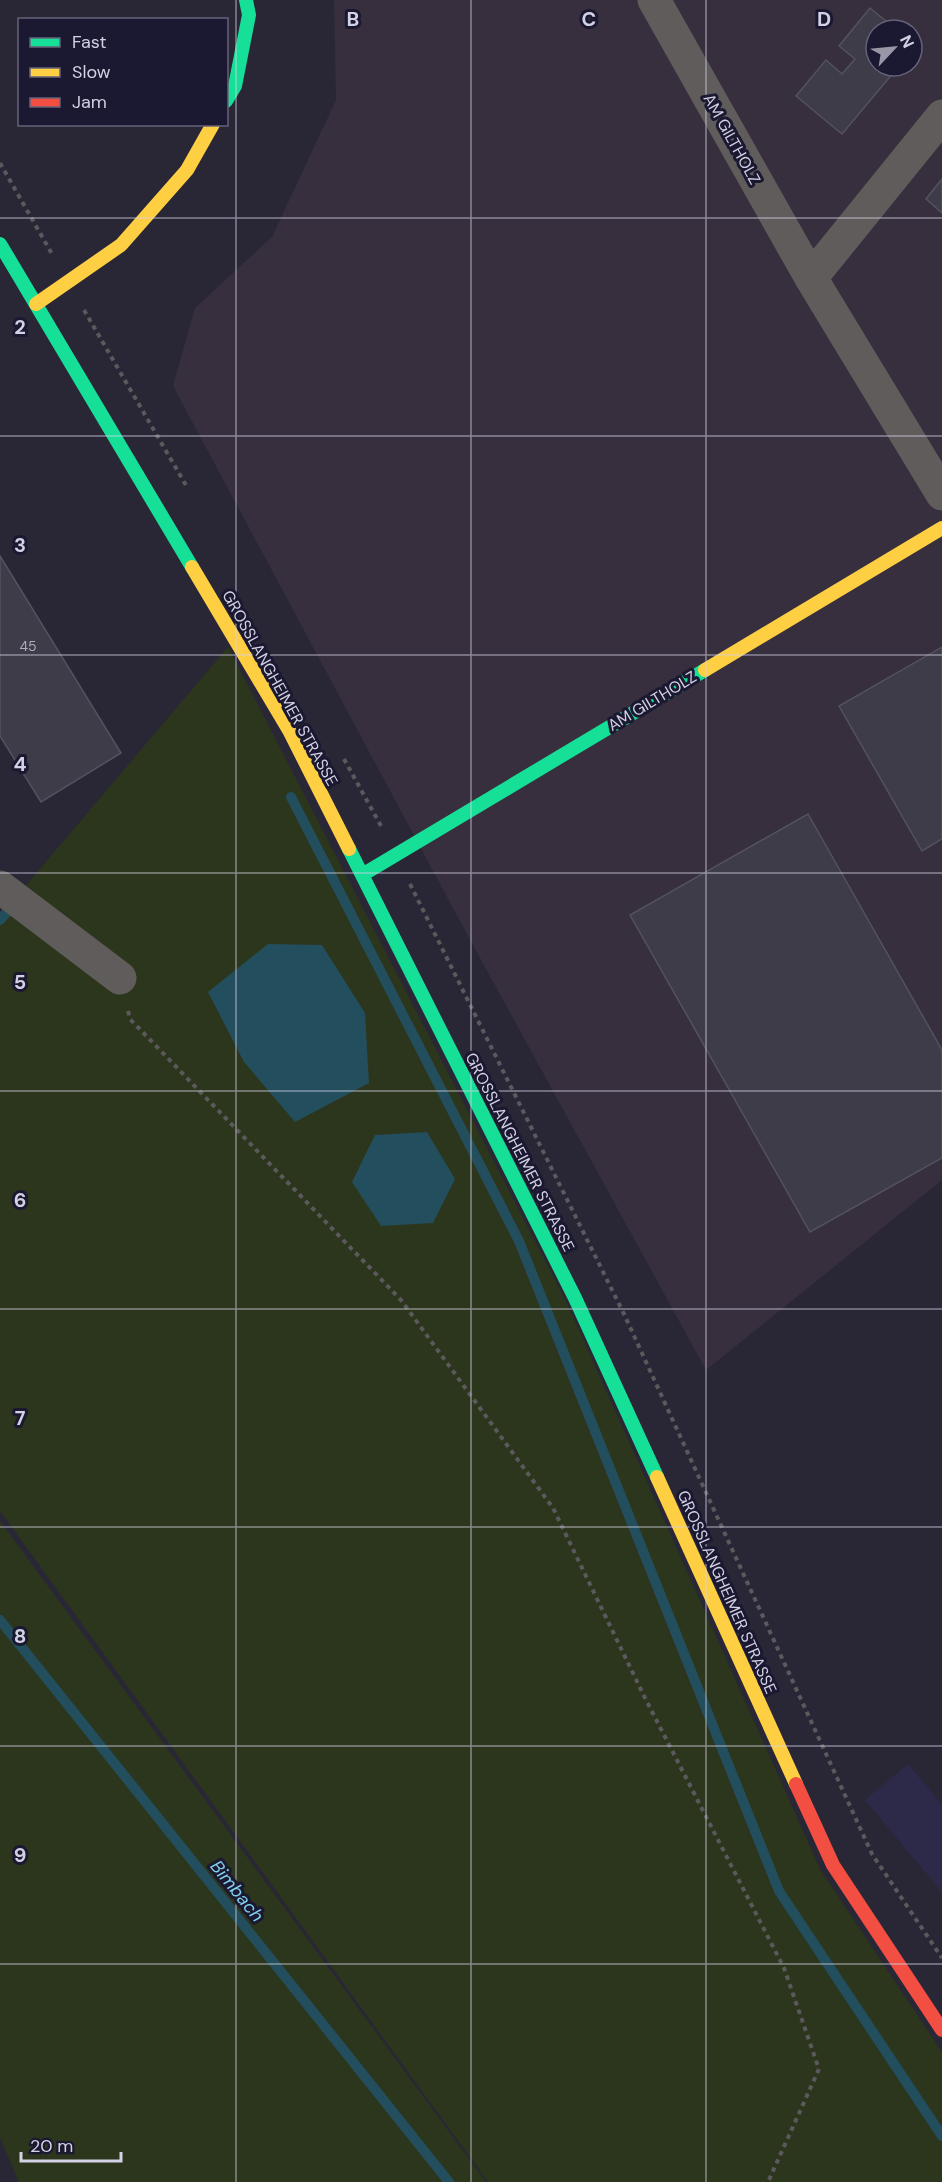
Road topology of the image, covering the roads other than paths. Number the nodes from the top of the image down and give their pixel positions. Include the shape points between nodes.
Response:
1 (246, 0) edge
2 (654, 0) edge
3 (228, 98) edge
4 (942, 116) edge
5 (212, 126) edge
6 (0, 244) edge
7 (811, 278) junction
8 (36, 304) junction
9 (942, 494) edge
10 (942, 528) edge
11 (362, 875) junction
12 (0, 887) edge
13 (120, 978) road end
14 (942, 2030) edge

1 - 3 main road via 249,15 235,86
2 - 7 street, AM GILTHOLZ
4 - 7 street
5 - 8 main road via 187,170 122,245
6 - 8 main road, GROSSLANGHEIMER STRASSE
7 - 9 street, AM GILTHOLZ
8 - 11 main road, GROSSLANGHEIMER STRASSE via 290,732
10 - 11 main road, AM GILTHOLZ
11 - 14 main road, GROSSLANGHEIMER STRASSE via 575,1298 833,1865
12 - 13 street

